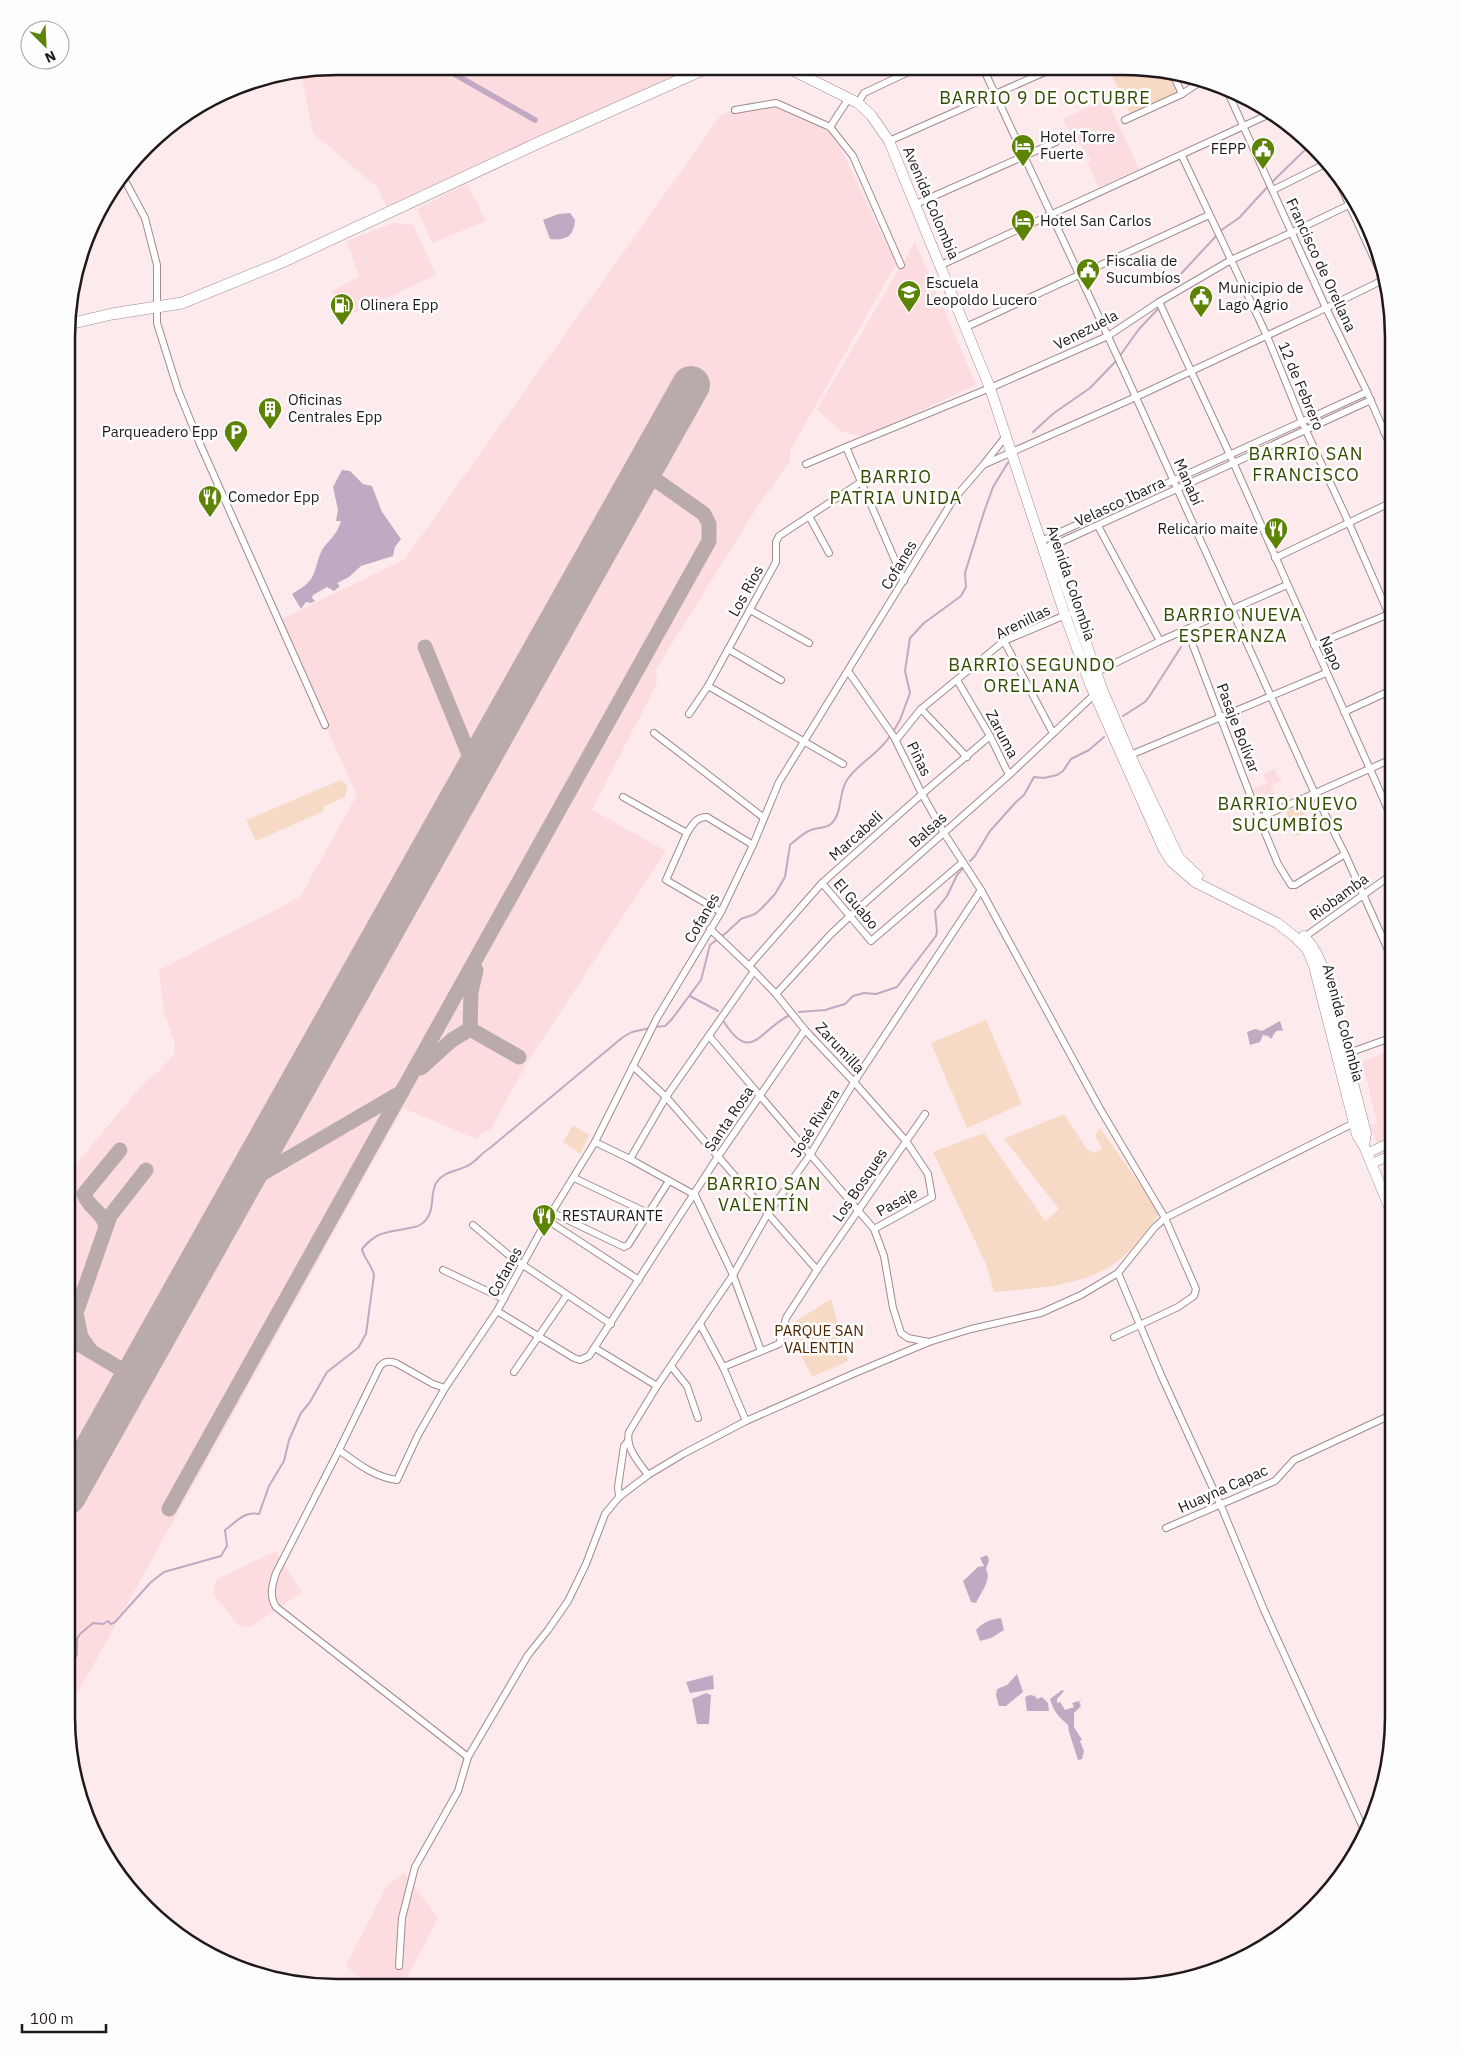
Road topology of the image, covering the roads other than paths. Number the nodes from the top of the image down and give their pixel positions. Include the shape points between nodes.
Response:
1 (691, 75) edge
2 (802, 75) edge
3 (902, 75) edge
4 (986, 75) edge
5 (1039, 75) edge
6 (1176, 80) edge
7 (1195, 85) edge
8 (1182, 94) junction
9 (995, 95) junction
10 (1231, 98) edge
11 (853, 100) junction
12 (735, 110) dead end
13 (1265, 116) edge
14 (1125, 120) dead end
15 (1244, 126) junction
16 (830, 127) junction
17 (889, 141) junction
18 (1056, 142) dead end
19 (1024, 156) junction
20 (1182, 156) junction
21 (1321, 166) edge
22 (125, 183) edge
23 (1273, 190) junction
24 (1344, 196) edge
25 (916, 204) junction
26 (1348, 205) junction
27 (1051, 214) junction
28 (1209, 215) junction
29 (1293, 232) junction
30 (1368, 245) edge
31 (1231, 260) junction
32 (901, 265) dead end
33 (941, 265) junction
34 (1080, 274) junction
35 (1379, 282) edge
36 (1159, 302) junction
37 (156, 307) junction
38 (1326, 308) junction
39 (76, 322) edge
40 (966, 327) junction
41 (1108, 336) junction
42 (1267, 336) junction
43 (1191, 371) junction
44 (990, 388) junction
45 (1367, 392) junction
46 (1136, 397) junction
47 (1371, 400) junction
48 (1302, 422) junction
49 (1306, 431) junction
50 (1384, 432) edge
51 (1006, 436) junction
52 (846, 447) junction
53 (1012, 453) junction
54 (1230, 455) junction
55 (806, 464) dead end
56 (984, 464) junction
57 (1234, 464) junction
58 (1173, 480) junction
59 (861, 482) junction
60 (1177, 490) junction
61 (1385, 505) edge
62 (809, 516) junction
63 (1348, 521) junction
64 (1098, 526) junction
65 (1045, 546) junction
66 (829, 553) dead end
67 (1275, 558) junction
68 (904, 581) junction
69 (1287, 585) junction
70 (1385, 600) edge
71 (750, 610) junction
72 (1232, 610) junction
73 (1076, 611) junction
74 (1065, 615) junction
75 (1385, 615) edge
76 (1187, 630) junction
77 (1004, 641) junction
78 (1160, 641) junction
79 (808, 643) dead end
80 (1314, 645) junction
81 (728, 649) junction
82 (848, 671) junction
83 (1326, 673) junction
84 (1092, 675) junction
85 (781, 680) dead end
86 (958, 680) junction
87 (708, 686) junction
88 (1098, 691) junction
89 (1385, 693) edge
90 (1270, 696) junction
91 (921, 709) junction
92 (1344, 712) junction
93 (689, 714) dead end
94 (1220, 716) junction
95 (325, 726) dead end
96 (654, 732) dead end
97 (1053, 733) junction
98 (990, 736) junction
99 (896, 740) junction
100 (804, 741) junction
101 (1126, 756) junction
102 (966, 757) junction
103 (1385, 762) edge
104 (843, 764) dead end
105 (1369, 769) junction
106 (1009, 775) junction
107 (922, 794) junction
108 (1315, 794) junction
109 (623, 797) dead end
110 (1385, 804) edge
111 (764, 818) junction
112 (1259, 818) junction
113 (688, 833) junction
114 (944, 833) junction
115 (753, 846) junction
116 (1345, 854) junction
117 (963, 862) junction
118 (1385, 880) edge
119 (822, 883) junction
120 (981, 890) junction
121 (1364, 895) junction
122 (721, 912) junction
123 (850, 916) junction
124 (710, 930) junction
125 (1302, 939) junction
126 (1385, 941) edge
127 (749, 966) junction
128 (754, 972) junction
129 (776, 994) junction
130 (805, 1030) junction
131 (709, 1036) junction
132 (1385, 1040) edge
133 (1340, 1056) junction
134 (633, 1066) junction
135 (854, 1082) junction
136 (760, 1095) junction
137 (666, 1098) junction
138 (925, 1114) dead end
139 (1358, 1122) junction
140 (906, 1141) junction
141 (595, 1142) junction
142 (1385, 1146) edge
143 (1368, 1154) junction
144 (1385, 1154) edge
145 (810, 1155) junction
146 (718, 1158) junction
147 (630, 1159) junction
148 (574, 1178) junction
149 (669, 1180) junction
150 (695, 1195) junction
151 (1385, 1196) edge
152 (932, 1197) joint
153 (858, 1210) junction
154 (552, 1212) junction
155 (648, 1214) junction
156 (768, 1216) junction
157 (1165, 1218) junction
158 (547, 1220) junction
159 (473, 1224) dead end
160 (874, 1229) junction
161 (523, 1265) junction
162 (443, 1270) dead end
163 (817, 1270) junction
164 (1118, 1273) junction
165 (733, 1275) junction
166 (640, 1280) junction
167 (567, 1295) junction
168 (504, 1299) junction
169 (497, 1311) junction
170 (611, 1324) junction
171 (700, 1324) junction
172 (1140, 1325) junction
173 (538, 1337) junction
174 (1114, 1337) dead end
175 (930, 1342) junction
176 (595, 1348) junction
177 (762, 1351) junction
178 (671, 1366) junction
179 (723, 1367) junction
180 (514, 1372) dead end
181 (657, 1386) junction
182 (445, 1388) junction
183 (698, 1418) dead end
184 (1385, 1418) edge
185 (746, 1421) junction
186 (628, 1441) junction
187 (339, 1450) junction
188 (648, 1475) junction
189 (619, 1497) junction
190 (1221, 1506) junction
191 (1166, 1528) dead end
192 (468, 1758) junction
193 (1362, 1825) edge
194 (399, 1966) dead end

1 - 37 highway via 280,263 182,303
2 - 11 main road, Avenida Colombia
3 - 11 street
4 - 9 street, Manabí
5 - 9 street
6 - 8 street
7 - 8 street
8 - 14 street
9 - 17 street
9 - 19 street, Manabí
10 - 15 street, Francisco de Orellana
11 - 16 street
11 - 17 main road, Avenida Colombia via 871,115
12 - 16 street via 776,102
13 - 15 street
15 - 20 street
15 - 23 street, Francisco de Orellana
16 - 32 street via 853,156
17 - 25 main road, Avenida Colombia
18 - 19 street
19 - 25 street
19 - 27 street, Manabí
20 - 27 street
20 - 28 street
21 - 23 street
22 - 37 street via 145,218 157,265
23 - 29 street, Francisco de Orellana
24 - 26 street
25 - 33 main road, Avenida Colombia
26 - 29 street, Venezuela
26 - 30 street
27 - 33 street
27 - 34 street, Manabí
28 - 31 street, 12 de Febrero
28 - 34 street
29 - 31 street, Venezuela
29 - 38 street, Francisco de Orellana
31 - 36 street, Venezuela
31 - 42 street, 12 de Febrero
33 - 40 main road, Avenida Colombia
34 - 40 street
34 - 41 street, Manabí
35 - 38 street, Cofanes
36 - 41 street, Venezuela
36 - 43 street, Napo
37 - 39 highway
37 - 95 street via 156,323 178,390
38 - 42 street, Cofanes
38 - 45 street, Francisco de Orellana
40 - 44 main road, Avenida Colombia
41 - 44 street, Venezuela
41 - 46 street, Manabí
42 - 43 street, Cofanes
42 - 48 street, 12 de Febrero
43 - 46 street, Cofanes
43 - 54 street, Napo
44 - 51 main road, Avenida Colombia
44 - 52 street, Venezuela
45 - 47 street, Francisco de Orellana
45 - 48 street, Velasco Ibarra
46 - 53 street, Cofanes
46 - 58 street, Manabí
47 - 49 street, Velasco Ibarra
47 - 50 street, Francisco de Orellana
48 - 49 street, 12 de Febrero
48 - 54 street, Velasco Ibarra
49 - 57 street, Velasco Ibarra
49 - 63 street, 12 de Febrero
51 - 53 main road, Avenida Colombia
51 - 56 street, Cofanes
52 - 55 street, Venezuela
52 - 59 street
53 - 56 street, Cofanes
53 - 65 main road, Avenida Colombia
54 - 57 street, Napo
54 - 58 street, Velasco Ibarra
56 - 68 street, Cofanes via 953,500
57 - 60 street, Velasco Ibarra
57 - 67 street, Napo
58 - 60 street, Manabí
58 - 65 street, Velasco Ibarra
59 - 62 street, Los Rios
59 - 68 street
60 - 64 street, Velasco Ibarra
60 - 72 street, Manabí
61 - 63 street
62 - 66 street
62 - 71 street, Los Rios via 778,536 776,562
63 - 67 street
63 - 70 street, 12 de Febrero
64 - 65 street, Velasco Ibarra
64 - 78 street
65 - 73 main road, Avenida Colombia
65 - 74 main road, Avenida Colombia
67 - 69 street, Napo
68 - 82 street, Cofanes
69 - 72 street
69 - 80 street, Napo
71 - 79 street
71 - 81 street, Los Rios
72 - 76 street
72 - 90 street, Manabí
73 - 74 street, Arenillas
73 - 84 main road, Avenida Colombia
74 - 77 street, Arenillas
74 - 84 main road, Avenida Colombia
75 - 80 street
76 - 78 street
76 - 94 street, Pasaje Bolívar
77 - 86 street, Arenillas
77 - 97 street
78 - 84 street
80 - 83 street, Napo
81 - 85 street
81 - 87 street, Los Rios
82 - 99 street, Piñas
82 - 100 street, Cofanes
83 - 90 street
83 - 92 street, Napo
84 - 88 main road, Avenida Colombia
86 - 91 street, Arenillas
86 - 98 street, Zaruma
87 - 93 street, Los Rios
87 - 100 street
88 - 97 street, Balsas
88 - 101 main road, Avenida Colombia
89 - 92 street
90 - 94 street
90 - 108 street, Manabí
91 - 99 street, Arenillas
91 - 102 street
92 - 105 street, Napo
94 - 101 street
94 - 112 street, Pasaje Bolívar
96 - 111 street
97 - 106 street, Balsas
98 - 102 street, Marcabeli
98 - 106 street, Zaruma
99 - 107 street, Piñas
100 - 104 street
100 - 111 street, Cofanes via 779,782
101 - 125 main road, Avenida Colombia via 1164,850 1172,862 1194,882
102 - 107 street, Marcabeli
103 - 105 street
105 - 108 street
105 - 110 street, Napo
106 - 114 street, Balsas
107 - 114 street, Piñas
107 - 119 street, Marcabeli
108 - 112 street
108 - 116 street, Manabí
109 - 113 street
111 - 115 street, Cofanes
112 - 116 street, Pasaje Bolívar via 1278,864 1292,886
113 - 115 street via 695,820 707,817
113 - 122 street via 666,880
114 - 117 street, Piñas
114 - 123 street, Balsas
115 - 122 street, Cofanes
116 - 121 street, Manabí
117 - 120 street, Piñas
117 - 123 street, El Guabo via 871,941
118 - 121 street, Riobamba
119 - 123 street, El Guabo
119 - 127 street, Marcabeli
120 - 135 street, José Rivera
120 - 157 street, Piñas
121 - 125 street, Riobamba
121 - 126 street, Manabí
122 - 124 street, Cofanes
123 - 129 street, Balsas
124 - 127 street, Zarumilla
124 - 134 street, Cofanes via 657,1018
125 - 133 main road, Avenida Colombia via 1314,966
127 - 128 street, Zarumilla
128 - 129 street, Zarumilla
128 - 131 street
129 - 130 street, Zarumilla
130 - 135 street, Zarumilla
130 - 136 street, Santa Rosa
131 - 136 street
131 - 137 street
132 - 133 street
133 - 139 main road, Avenida Colombia
134 - 137 street
134 - 141 street, Cofanes
135 - 140 street, Zarumilla
135 - 145 street, José Rivera
136 - 145 street
136 - 146 street, Santa Rosa
137 - 146 street
137 - 147 street
138 - 140 street, Los Bosques
139 - 143 main road, Avenida Colombia via 1357,1135
139 - 157 street
140 - 152 street, Zarumilla via 928,1174
140 - 153 street, Los Bosques
141 - 147 street
141 - 148 street, Cofanes
142 - 143 main road
143 - 144 main road
143 - 151 main road, Avenida Colombia
145 - 153 street
145 - 156 street, José Rivera
146 - 150 street, Santa Rosa
146 - 156 street
147 - 149 street
148 - 154 street, Cofanes
148 - 155 street
149 - 150 street
149 - 155 street
150 - 165 street
150 - 166 street, Santa Rosa
152 - 160 street, Pasaje
153 - 160 street
153 - 163 street, Los Bosques
154 - 155 street via 624,1247
154 - 158 street, Cofanes
156 - 163 street
156 - 165 street, José Rivera
157 - 164 street
157 - 172 street, Piñas via 1196,1289 1194,1296 1183,1304
158 - 161 street, Cofanes
158 - 166 street
159 - 161 street
160 - 175 street via 884,1256 901,1333 908,1338
161 - 167 street
161 - 168 street, Cofanes
162 - 168 street
163 - 177 street, Los Bosques via 786,1318 779,1344
164 - 172 street
164 - 175 street via 1041,1313
165 - 171 street, José Rivera
165 - 177 street
166 - 170 street, Santa Rosa
167 - 170 street
167 - 173 street
168 - 169 street, Cofanes
169 - 173 street
169 - 182 street, Cofanes
170 - 176 street, Santa Rosa
171 - 178 street, José Rivera
171 - 179 street
172 - 174 street
172 - 190 street
173 - 176 street via 580,1360
173 - 180 street
175 - 185 street
176 - 181 street
177 - 179 street
178 - 181 street, José Rivera
178 - 183 street via 687,1386
179 - 185 street
181 - 186 street, José Rivera via 629,1432
182 - 187 street via 396,1363 384,1362
182 - 187 street, Cofanes via 397,1480 367,1470
184 - 190 street, Huayna Capac via 1294,1460 1275,1481
185 - 188 street
186 - 188 street
186 - 189 street, José Rivera via 624,1446
187 - 192 street via 276,1573 272,1600 276,1607
188 - 189 street
189 - 192 street via 605,1514 568,1601 528,1654
190 - 191 street, Huayna Capac
190 - 193 street via 1264,1610
192 - 194 street via 458,1791 415,1867 402,1918

